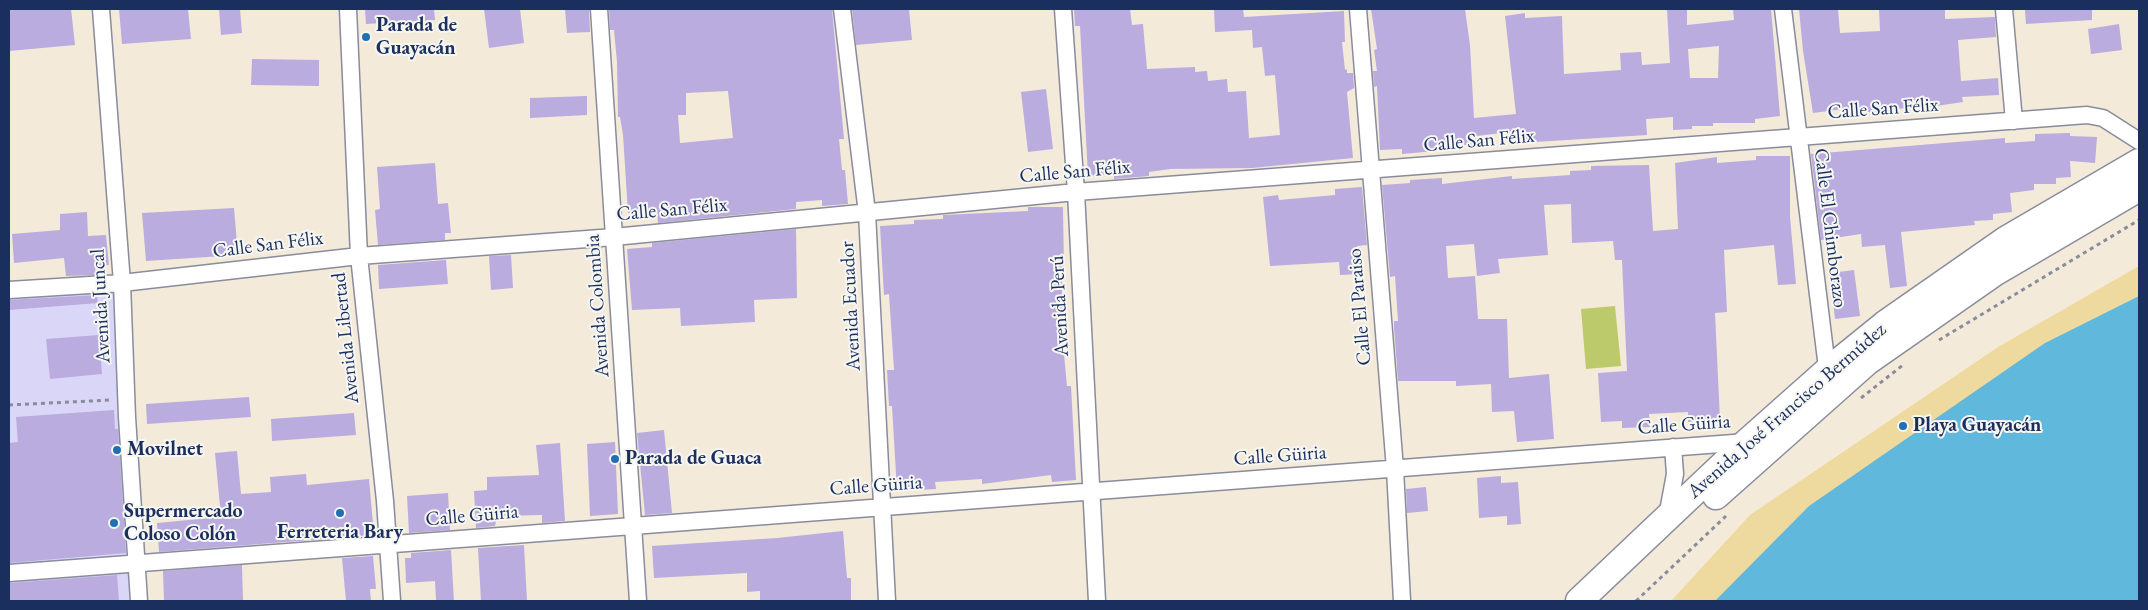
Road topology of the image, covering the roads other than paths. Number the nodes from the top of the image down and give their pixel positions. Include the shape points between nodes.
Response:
1 (101, 9) edge
2 (348, 9) edge
3 (599, 9) edge
4 (842, 9) edge
5 (1063, 9) edge
6 (1358, 9) edge
7 (1783, 9) edge
8 (2004, 9) edge
9 (2014, 120) junction
10 (1797, 137) junction
11 (2139, 141) edge
12 (2139, 162) edge
13 (1369, 171) junction
14 (2139, 188) edge
15 (1076, 192) junction
16 (867, 213) junction
17 (614, 237) junction
18 (359, 256) junction
19 (122, 283) junction
20 (9, 290) edge
21 (1829, 382) junction
22 (1747, 442) junction
23 (1673, 447) junction
24 (1395, 469) junction
25 (1090, 492) junction
26 (883, 507) junction
27 (1666, 518) junction
28 (633, 526) junction
29 (388, 545) junction
30 (137, 564) junction
31 (9, 572) edge
32 (139, 601) edge
33 (392, 601) edge
34 (638, 601) edge
35 (887, 601) edge
36 (1097, 601) edge
37 (1402, 601) edge
38 (1579, 601) edge
39 (1604, 601) edge

1 - 19 street, Avenida Juncal
2 - 18 street, Avenida Libertad
3 - 17 street, Avenida Colombia
4 - 16 street, Avenida Ecuador
5 - 15 street, Avenida Perú
6 - 13 street, Calle El Paraiso
7 - 10 street, Calle El Chimborazo
8 - 9 street
9 - 10 street, Calle San Félix
9 - 11 street, Calle San Félix via 2088,115 2103,118
10 - 13 street, Calle San Félix
10 - 21 street, Calle El Chimborazo
12 - 21 main road, Avenida José Francisco Bermúdez via 2007,239 1885,324
13 - 15 street, Calle San Félix
13 - 24 street, Calle El Paraiso
14 - 21 main road, Avenida José Francisco Bermúdez via 1994,273 1868,362
15 - 16 street, Calle San Félix
15 - 25 street, Avenida Perú
16 - 17 street, Calle San Félix
16 - 26 street, Avenida Ecuador
17 - 18 street, Calle San Félix
17 - 28 street, Avenida Colombia
18 - 19 street, Calle San Félix
18 - 29 street, Avenida Libertad
19 - 20 street, Calle San Félix
19 - 30 street, Avenida Juncal
21 - 22 main road, Avenida José Francisco Bermúdez
21 - 39 main road, Avenida José Francisco Bermúdez via 1768,447
22 - 23 street, Calle Güiria
22 - 27 main road, Avenida José Francisco Bermúdez
23 - 24 street, Calle Güiria
23 - 27 street via 1675,474
24 - 25 street, Calle Güiria
24 - 37 street, Calle El Paraiso
25 - 26 street, Calle Güiria
25 - 36 street, Avenida Perú
26 - 28 street, Calle Güiria
26 - 35 street, Avenida Ecuador
27 - 38 main road, Avenida José Francisco Bermúdez
28 - 29 street, Calle Güiria
28 - 34 street, Avenida Colombia
29 - 30 street, Calle Güiria
29 - 33 street, Avenida Libertad
30 - 31 street, Calle Güiria
30 - 32 street, Avenida Juncal

